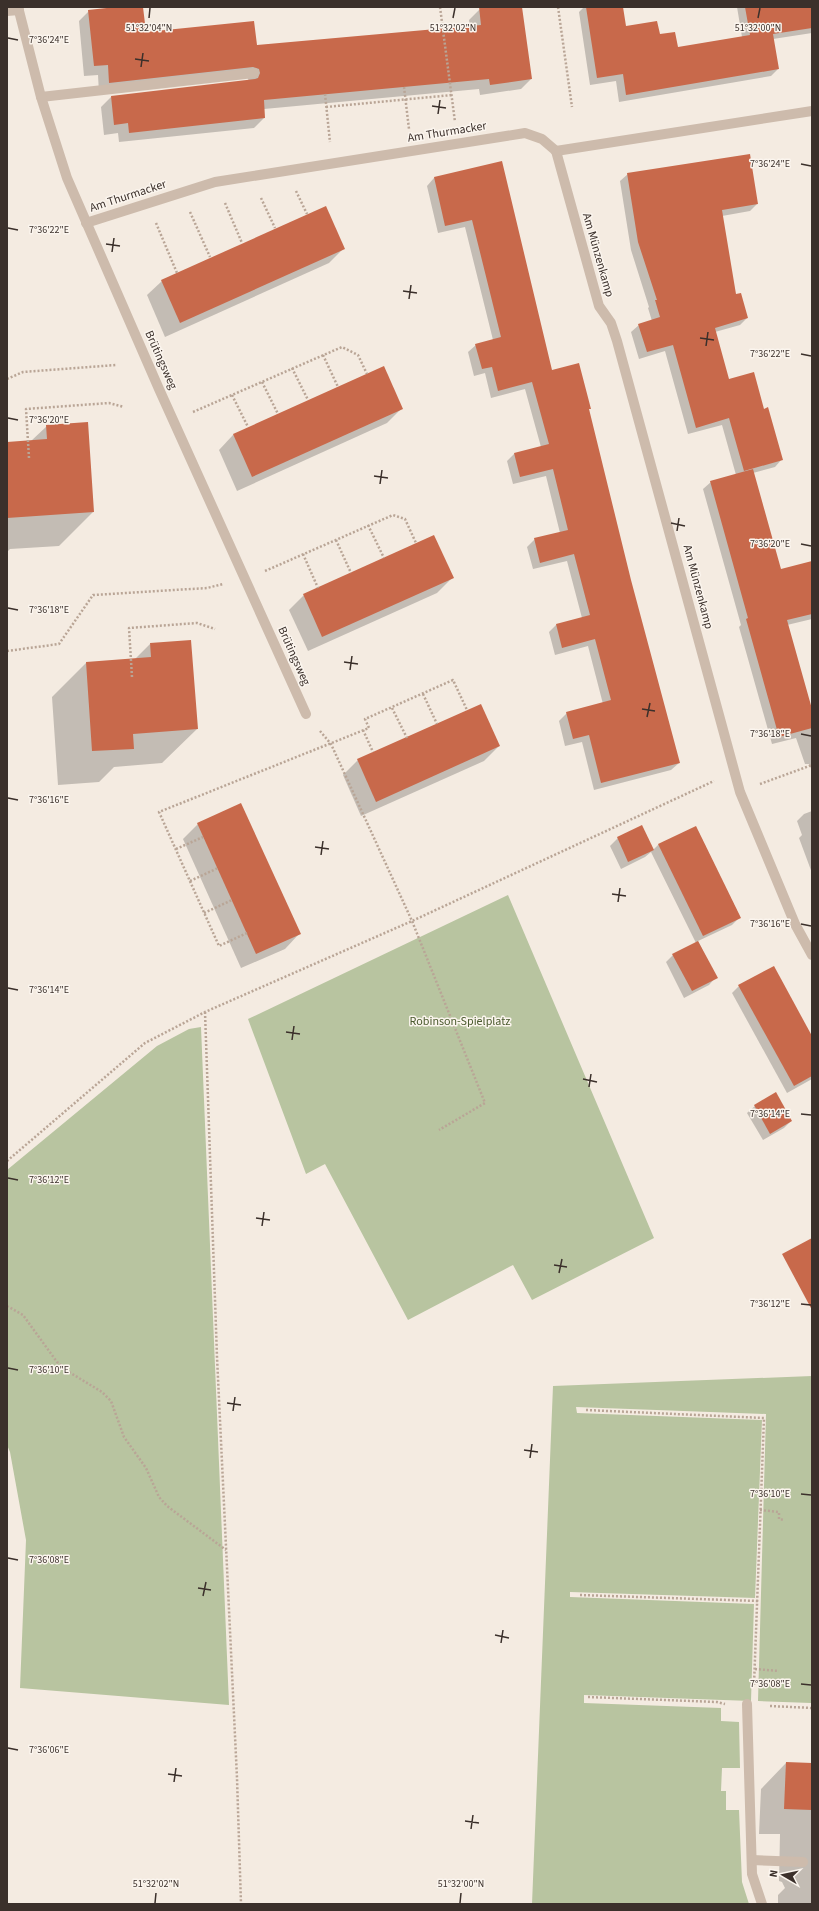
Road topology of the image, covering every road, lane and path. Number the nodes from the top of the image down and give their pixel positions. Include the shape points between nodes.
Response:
1 (440, 7) edge
2 (558, 7) edge
3 (18, 9) edge
4 (7, 11) edge
5 (254, 73) dead end
6 (404, 87) dead end
7 (325, 94) dead end
8 (452, 95) junction
9 (41, 97) junction
10 (405, 100) junction
11 (326, 108) junction
12 (572, 108) dead end
13 (812, 111) edge
14 (456, 124) dead end
15 (409, 131) dead end
16 (330, 143) dead end
17 (556, 151) junction
18 (251, 176) junction
19 (215, 182) junction
20 (181, 192) junction
21 (147, 204) junction
22 (86, 223) junction
23 (275, 228) dead end
24 (242, 243) dead end
25 (210, 257) dead end
26 (177, 273) dead end
27 (323, 355) junction
28 (116, 364) dead end
29 (292, 368) junction
30 (367, 374) dead end
31 (7, 379) edge
32 (262, 382) junction
33 (338, 387) dead end
34 (232, 395) junction
35 (308, 400) dead end
36 (124, 407) dead end
37 (193, 412) dead end
38 (278, 414) dead end
39 (248, 427) dead end
40 (29, 458) dead end
41 (368, 526) junction
42 (336, 540) junction
43 (416, 543) dead end
44 (303, 554) junction
45 (384, 558) dead end
46 (263, 572) dead end
47 (351, 573) dead end
48 (224, 584) dead end
49 (318, 588) dead end
50 (215, 629) dead end
51 (7, 651) edge
52 (132, 677) dead end
53 (423, 694) junction
54 (392, 707) junction
55 (467, 710) dead end
56 (306, 714) joint
57 (437, 724) dead end
58 (362, 730) junction
59 (407, 738) dead end
60 (331, 744) junction
61 (373, 752) dead end
62 (812, 765) edge
63 (734, 772) junction
64 (740, 792) junction
65 (203, 837) dead end
66 (176, 849) junction
67 (218, 868) dead end
68 (190, 881) junction
69 (232, 900) dead end
70 (204, 913) junction
71 (412, 921) junction
72 (246, 933) dead end
73 (812, 955) edge
74 (205, 1012) junction
75 (439, 1130) dead end
76 (7, 1160) edge
77 (7, 1306) edge
78 (586, 1410) dead end
79 (760, 1510) junction
80 (784, 1520) dead end
81 (226, 1551) junction
82 (580, 1595) dead end
83 (758, 1601) junction
84 (755, 1670) junction
85 (779, 1670) dead end
86 (754, 1690) dead end
87 (588, 1697) dead end
88 (722, 1704) dead end
89 (747, 1704) dead end
90 (768, 1706) dead end
91 (812, 1708) edge
92 (752, 1860) junction
93 (803, 1862) dead end
94 (241, 1904) edge
95 (762, 1904) edge

1 - 8 path
2 - 12 path
3 - 4 street
3 - 9 street, Brütingsweg
5 - 9 street
6 - 10 path
7 - 11 path
8 - 10 path
8 - 14 path
9 - 22 street, Brütingsweg via 67,178
10 - 11 path
10 - 15 path
11 - 16 path
13 - 17 street
17 - 18 street, Am Thurmacker via 542,139 525,134
17 - 63 street, Am Münzenkamp via 599,306 611,323 617,341
18 - 19 street, Am Thurmacker
18 - 23 path
19 - 20 street, Am Thurmacker
19 - 24 path
20 - 21 street, Am Thurmacker
20 - 25 path
21 - 22 street, Am Thurmacker
21 - 26 path
22 - 56 street, Brütingsweg
27 - 29 path
27 - 30 path via 342,346 358,355
27 - 33 path
28 - 31 path via 23,372
29 - 32 path
29 - 35 path
32 - 34 path
32 - 38 path
34 - 37 path
34 - 39 path
36 - 40 path via 109,403 26,409
41 - 42 path
41 - 43 path via 393,515 405,519
41 - 45 path
42 - 44 path
42 - 47 path
44 - 46 path
44 - 49 path
48 - 51 path via 207,588 93,595 59,644
50 - 52 path via 197,623 129,628
53 - 54 path
53 - 55 path via 453,680
53 - 57 path
54 - 58 path via 365,719 369,728
54 - 59 path
56 - 60 path
58 - 60 path
58 - 61 path
60 - 66 path via 159,812
60 - 71 path
62 - 64 path
63 - 64 street, Am Münzenkamp
63 - 71 path
64 - 73 street, Am Münzenkamp via 795,924
65 - 66 path
66 - 68 path
67 - 68 path
68 - 70 path
69 - 70 path
70 - 72 path via 219,946
71 - 74 path
71 - 75 path via 485,1103
74 - 76 path via 145,1044
74 - 81 path
77 - 81 path via 23,1315 57,1362 102,1392 111,1401 124,1437 146,1468 159,1497
78 - 79 path via 764,1418
79 - 80 path via 779,1512 779,1519
79 - 83 path
81 - 94 path
82 - 83 path
83 - 84 path
84 - 85 path
84 - 86 path
87 - 88 path
89 - 92 street
90 - 91 path
92 - 93 street
92 - 95 street via 752,1874

